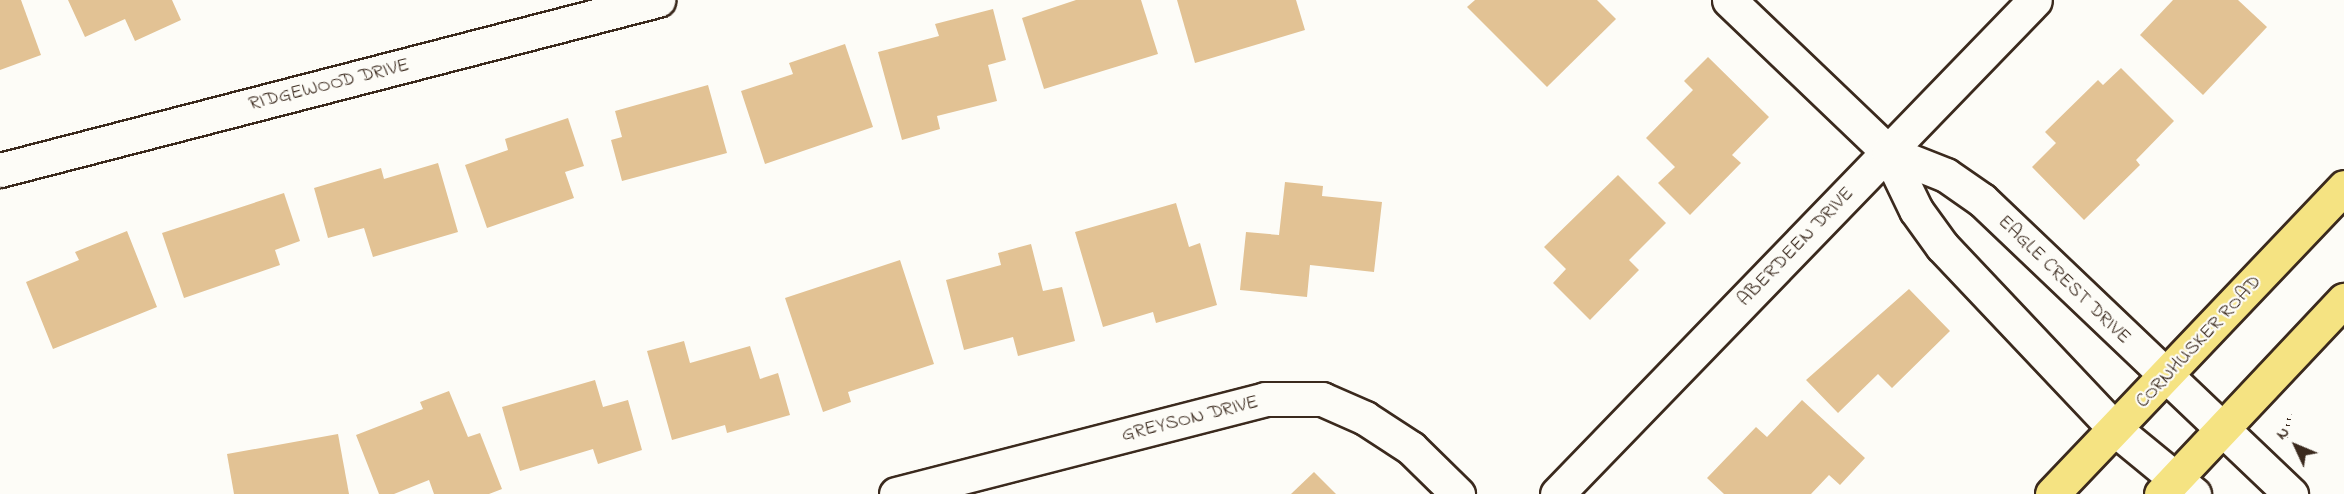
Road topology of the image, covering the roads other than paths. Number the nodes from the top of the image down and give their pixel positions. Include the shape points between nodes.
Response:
1 (657, 0) edge
2 (1729, 0) edge
3 (2035, 0) edge
4 (1888, 152) junction
5 (0, 170) edge
6 (2344, 187) edge
7 (2344, 300) edge
8 (2165, 379) junction
9 (2116, 430) junction
10 (2225, 430) junction
11 (2177, 488) edge
12 (896, 494) edge
13 (1458, 494) edge
14 (1557, 494) edge
15 (2052, 494) edge
16 (2291, 494) edge

1 - 5 street, RIDGEWOOD DRIVE
2 - 4 street, EAGLE CREST DRIVE
3 - 4 street, ABERDEEN DRIVE
4 - 8 street, EAGLE CREST DRIVE via 1946,175 1982,200
4 - 9 street, EAGLE CREST DRIVE via 1916,210 1942,246
4 - 14 street, ABERDEEN DRIVE
6 - 8 main road, CORNHUSKER ROAD
7 - 10 main road
8 - 9 main road, CORNHUSKER ROAD
8 - 10 street, EAGLE CREST DRIVE
9 - 11 street, EAGLE CREST DRIVE
9 - 15 main road, CORNHUSKER ROAD
10 - 11 main road
10 - 16 street, EAGLE CREST DRIVE
12 - 13 street, GREYSON DRIVE via 1265,399 1322,399 1365,417 1411,447

